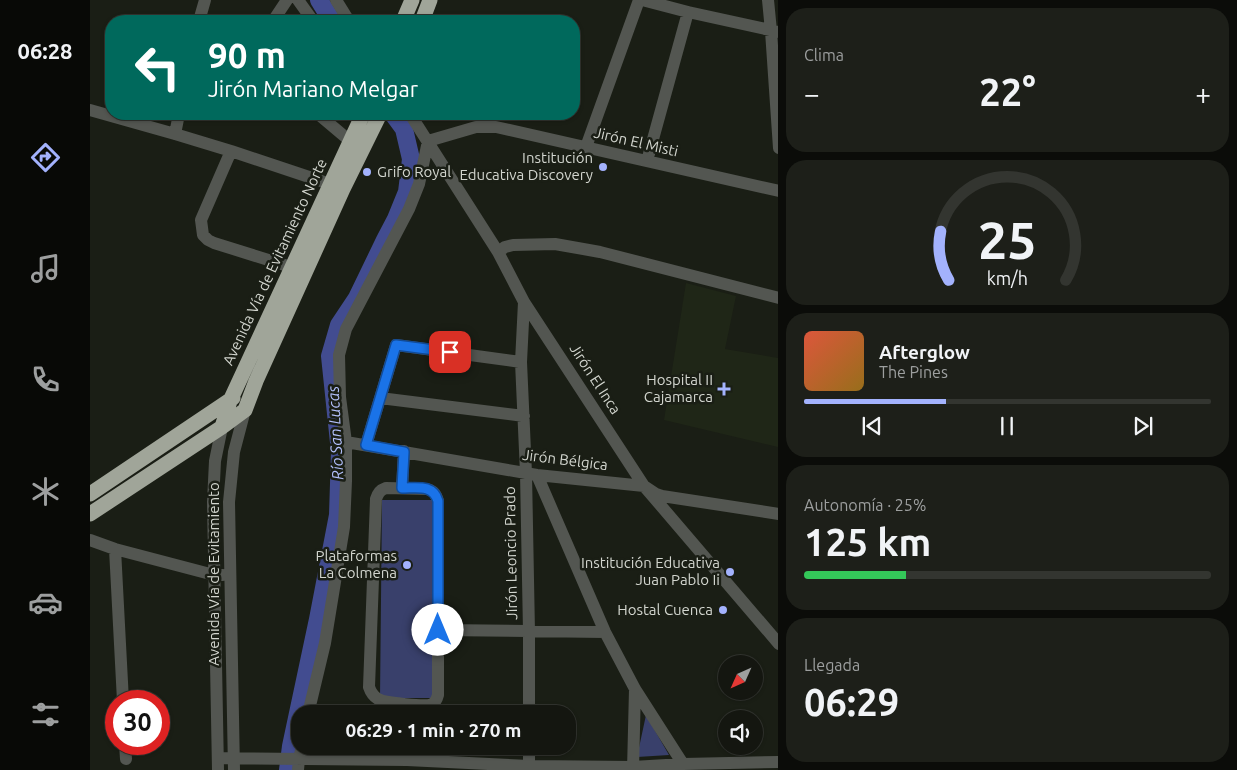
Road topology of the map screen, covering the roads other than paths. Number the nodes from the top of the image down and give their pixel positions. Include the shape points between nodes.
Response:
1 (205, 0) edge
2 (287, 0) edge
3 (298, 0) edge
4 (336, 0) edge
5 (411, 0) edge
6 (430, 0) edge
7 (641, 0) edge
8 (768, 0) edge
9 (688, 12) junction
10 (201, 15) edge
11 (277, 15) edge
12 (309, 15) edge
13 (345, 15) edge
14 (405, 15) edge
15 (424, 15) edge
16 (775, 31) edge
17 (90, 110) edge
18 (105, 114) edge
19 (125, 120) edge
20 (178, 120) edge
21 (325, 120) edge
22 (369, 120) edge
23 (371, 120) edge
24 (414, 120) edge
25 (175, 134) junction
26 (350, 141) junction
27 (428, 141) junction
28 (586, 147) junction
29 (778, 148) edge
30 (231, 151) junction
31 (647, 161) junction
32 (337, 186) junction
33 (778, 191) edge
34 (498, 252) junction
35 (291, 267) junction
36 (778, 298) edge
37 (524, 302) junction
38 (521, 362) junction
39 (256, 381) junction
40 (380, 398) junction
41 (230, 401) junction
42 (245, 410) junction
43 (524, 416) junction
44 (222, 427) junction
45 (346, 442) junction
46 (366, 445) junction
47 (404, 452) junction
48 (532, 474) junction
49 (644, 486) junction
50 (402, 488) junction
51 (90, 494) edge
52 (90, 514) edge
53 (778, 514) edge
54 (90, 540) edge
55 (114, 549) junction
56 (214, 575) junction
57 (230, 576) junction
58 (438, 630) junction
59 (529, 632) junction
60 (605, 632) junction
61 (778, 644) edge
62 (635, 689) junction
63 (122, 690) edge
64 (310, 705) edge
65 (395, 705) edge
66 (431, 705) edge
67 (529, 705) edge
68 (126, 755) edge
69 (407, 755) edge
70 (529, 755) edge
71 (126, 759) dead end
72 (407, 760) junction
73 (778, 762) edge
74 (296, 763) edge
75 (218, 764) edge
76 (233, 764) edge
77 (683, 764) junction
78 (323, 765) edge
79 (425, 765) edge
80 (529, 768) edge
81 (633, 769) edge

1 - 10 street
2 - 11 street
3 - 12 street
4 - 13 street
5 - 14 highway
6 - 15 highway
7 - 9 street
7 - 28 street
8 - 16 street
9 - 16 street
9 - 31 street
16 - 29 street
17 - 18 street
19 - 25 street
20 - 25 street
21 - 26 street
22 - 26 highway, Avenida Vía de Evitamiento Norte
23 - 32 highway, Avenida Vía de Evitamiento Norte
24 - 27 street, Jirón El Inca
25 - 30 street
26 - 32 highway, Avenida Vía de Evitamiento Norte
27 - 28 street, Jirón El Misti via 476,127 496,126
27 - 34 street, Jirón El Inca
27 - 45 street via 420,184 346,329 339,355
28 - 31 street, Jirón El Misti
30 - 32 street
30 - 35 street via 201,220 203,234 214,243
31 - 33 street, Jirón El Misti
32 - 35 highway, Avenida Vía de Evitamiento Norte
32 - 39 highway, Avenida Vía de Evitamiento Norte
34 - 36 street via 513,245 555,244 600,252
34 - 37 street, Jirón El Inca
35 - 41 highway, Avenida Vía de Evitamiento Norte
37 - 38 street, Jirón Leoncio Prado
37 - 49 street, Jirón El Inca
38 - 40 street via 396,345
38 - 43 street, Jirón Leoncio Prado
39 - 41 highway
39 - 42 highway, Avenida Vía de Evitamiento
40 - 43 street
40 - 46 street
41 - 44 highway, Avenida Vía de Evitamiento Norte
41 - 51 highway
42 - 44 highway
42 - 57 street, Avenida Vía de Evitamiento via 234,452 229,502
43 - 48 street, Jirón Leoncio Prado
44 - 52 highway
44 - 56 street, Avenida Vía de Evitamiento via 213,494
45 - 46 street, Jirón Bélgica
45 - 64 street via 344,527 325,644
46 - 47 street, Jirón Bélgica
47 - 48 street, Jirón Bélgica
47 - 50 street
48 - 49 street, Jirón Bélgica
48 - 59 street, Jirón Leoncio Prado
48 - 60 street
49 - 53 street, Jirón Bélgica via 659,495
49 - 61 street, Jirón El Inca
50 - 58 street via 432,490 438,501
50 - 65 street via 381,490 376,499 369,687 375,698
54 - 55 street
55 - 56 street
55 - 63 street
56 - 57 street
56 - 75 street, Avenida Vía de Evitamiento
57 - 76 street, Avenida Vía de Evitamiento
58 - 59 street
58 - 66 street via 437,700
59 - 60 street
59 - 67 street, Jirón Leoncio Prado
60 - 62 street
62 - 77 street
62 - 81 street
68 - 71 street
69 - 72 street
70 - 80 street
72 - 78 street
72 - 79 street
73 - 77 street
74 - 76 street via 276,759
74 - 78 street
75 - 76 street
77 - 81 street
79 - 80 street
80 - 81 street

